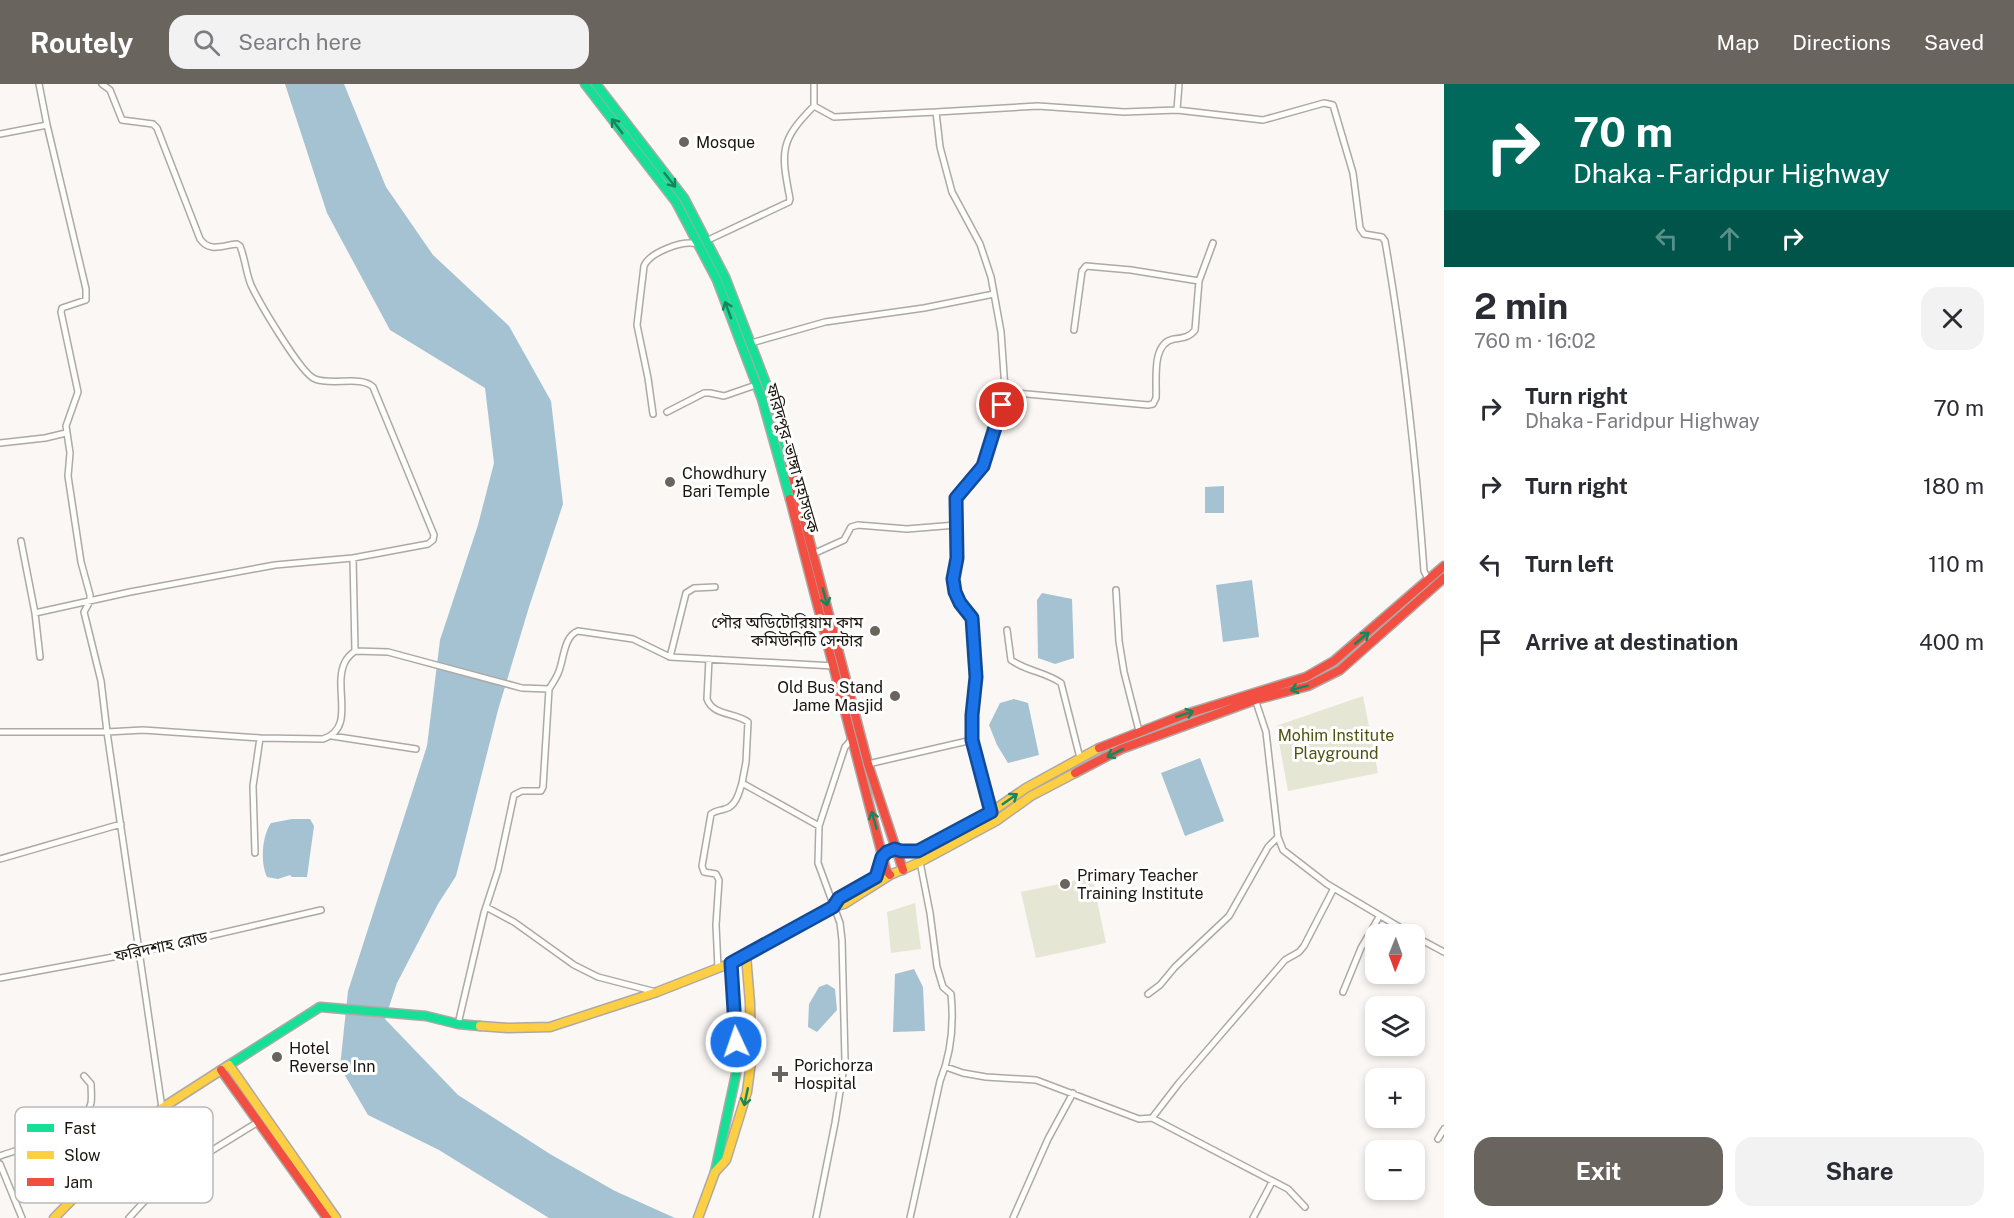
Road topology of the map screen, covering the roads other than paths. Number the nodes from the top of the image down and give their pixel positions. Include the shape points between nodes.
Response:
1 (39, 84) edge
2 (102, 84) edge
3 (585, 84) edge
4 (596, 84) edge
5 (814, 84) edge
6 (1179, 84) edge
7 (814, 106) junction
8 (1177, 110) junction
9 (936, 112) junction
10 (46, 125) junction
11 (0, 134) edge
12 (641, 150) junction
13 (703, 242) junction
14 (1213, 243) dead end
15 (1199, 281) junction
16 (994, 294) junction
17 (1074, 330) dead end
18 (751, 343) junction
19 (741, 347) junction
20 (756, 385) junction
21 (1005, 392) junction
22 (775, 407) junction
23 (765, 411) junction
24 (667, 412) dead end
25 (653, 414) dead end
26 (66, 433) junction
27 (0, 443) edge
28 (785, 443) junction
29 (774, 446) junction
30 (956, 525) junction
31 (21, 541) dead end
32 (809, 556) junction
33 (353, 558) junction
34 (1444, 566) edge
35 (1444, 578) edge
36 (1431, 584) junction
37 (715, 587) dead end
38 (1116, 590) dead end
39 (90, 601) junction
40 (35, 613) junction
41 (1006, 630) dead end
42 (355, 651) junction
43 (40, 657) dead end
44 (670, 657) junction
45 (709, 659) junction
46 (838, 665) junction
47 (549, 689) junction
48 (1254, 696) junction
49 (1139, 731) junction
50 (0, 732) edge
51 (107, 732) junction
52 (332, 736) junction
53 (260, 738) junction
54 (852, 739) junction
55 (972, 740) junction
56 (416, 749) dead end
57 (1080, 758) junction
58 (868, 764) junction
59 (742, 783) junction
60 (876, 787) junction
61 (866, 790) junction
62 (991, 812) junction
63 (996, 821) junction
64 (121, 824) junction
65 (819, 826) junction
66 (1278, 837) junction
67 (895, 849) junction
68 (255, 853) dead end
69 (884, 854) junction
70 (0, 859) edge
71 (920, 862) junction
72 (903, 870) junction
73 (890, 875) junction
74 (1334, 888) junction
75 (486, 907) junction
76 (833, 907) junction
77 (321, 910) dead end
78 (1379, 917) junction
79 (1392, 924) edge
80 (1425, 942) edge
81 (140, 952) junction
82 (1444, 952) edge
83 (746, 955) junction
84 (731, 963) junction
85 (718, 968) junction
86 (0, 978) edge
87 (657, 992) junction
88 (1343, 992) dead end
89 (1148, 994) dead end
90 (458, 1024) junction
91 (946, 1067) junction
92 (225, 1068) junction
93 (84, 1076) dead end
94 (1073, 1093) junction
95 (89, 1107) edge
96 (162, 1107) edge
97 (164, 1107) edge
98 (1152, 1118) junction
99 (259, 1121) junction
100 (1444, 1129) edge
101 (1438, 1139) dead end
102 (15, 1150) edge
103 (213, 1150) edge
104 (0, 1156) edge
105 (0, 1164) edge
106 (715, 1172) junction
107 (1272, 1182) junction
108 (15, 1201) edge
109 (16, 1203) edge
110 (69, 1203) edge
111 (143, 1203) edge
112 (1305, 1207) dead end
113 (22, 1218) edge
114 (54, 1218) edge
115 (129, 1218) edge
116 (327, 1218) edge
117 (336, 1218) edge
118 (698, 1218) edge
119 (816, 1218) edge
120 (910, 1218) edge
121 (1013, 1218) edge
122 (1253, 1218) edge

1 - 10 street
2 - 33 street via 110,90 122,120 153,124 157,128 204,245 240,246 259,301 305,374 321,381 362,382 373,387 434,535 428,544
12 -> 3 main road, ফরিদপুর-ভাঙ্গা মহাসড়ক
4 - 12 main road, ফরিদপুর-ভাঙ্গা মহাসড়ক
5 - 7 street
6 - 8 street
7 - 9 street via 834,117
7 - 13 street via 790,133 785,150 789,202
8 - 9 street via 1124,112 1038,106
8 - 36 street via 1263,120 1324,103 1333,105 1353,173 1360,228 1364,234 1385,240 1417,476 1424,571
9 - 16 street via 952,192 980,244
10 - 11 street
10 - 26 street via 87,297 61,312 78,392
12 - 13 main road, ফরিদপুর-ভাঙ্গা মহাসড়ক
13 - 18 main road, ফরিদপুর-ভাঙ্গা মহাসড়ক via 725,278
19 -> 13 main road, ফরিদপুর-ভাঙ্গা মহাসড়ক
13 - 25 street via 669,249 647,259 644,266 637,325
14 - 15 street
15 - 17 street via 1086,266 1082,271
15 - 21 street via 1196,330 1182,339 1172,339 1159,351 1153,404
16 - 18 street via 825,322
16 - 21 street
18 - 19 street
18 - 22 main road, ফরিদপুর-ভাঙ্গা মহাসড়ক
19 - 20 main road, ফরিদপুর-ভাঙ্গা মহাসড়ক
20 - 23 main road, ফরিদপুর-ভাঙ্গা মহাসড়ক
20 - 24 street via 724,396 704,393
21 - 30 street via 983,466 956,498
22 - 23 main road
22 - 28 main road, ফরিদপুর-ভাঙ্গা মহাসড়ক
23 - 29 main road, ফরিদপুর-ভাঙ্গা মহাসড়ক
26 - 27 street
26 - 39 street via 70,453 68,476
28 - 29 main road
28 - 32 main road, ফরিদপুর-ভাঙ্গা মহাসড়ক
29 - 32 main road, ফরিদপুর-ভাঙ্গা মহাসড়ক
30 - 32 street via 908,529 858,525 851,527 844,540
30 - 55 street via 955,592 974,627
31 - 40 street
32 - 46 main road, ফরিদপুর-ভাঙ্গা মহাসড়ক
33 - 39 street via 275,565
33 - 42 street
34 - 36 main road
35 - 36 main road
36 - 48 main road via 1340,670 1308,686
37 - 44 street via 694,588 686,593
38 - 49 street via 1124,672
39 - 40 street
39 - 51 street via 84,612 102,688
40 - 43 street
41 - 57 street via 1011,660 1061,683
42 - 47 street via 388,652 522,688
42 - 52 street via 345,661 342,672 341,722
44 - 45 street
44 - 47 street via 633,639 578,631 569,638
45 - 46 street
45 - 59 street via 709,705 748,722
46 - 54 main road, ফরিদপুর-ভাঙ্গা মহাসড়ক
46 - 58 main road, ফরিদপুর-ভাঙ্গা মহাসড়ক
47 - 75 street via 543,787 541,791 514,795
49 -> 48 main road
48 -> 63 main road via 1121,749 1031,796
48 - 66 street via 1266,732
49 - 57 main road
50 - 51 street
51 - 53 street via 143,730
51 - 64 street
52 - 53 street
52 - 56 street
53 - 68 street via 253,786
54 - 61 main road, ফরিদপুর-ভাঙ্গা মহাসড়ক
54 - 65 street via 845,747
55 - 58 street
55 - 62 street
62 -> 57 main road
58 - 60 main road, ফরিদপুর-ভাঙ্গা মহাসড়ক
59 - 65 street
59 - 85 street via 730,808 711,814 702,866 704,873 716,874 719,880
60 - 61 main road
60 - 67 main road, ফরিদপুর-ভাঙ্গা মহাসড়ক
69 -> 61 main road, ফরিদপুর-ভাঙ্গা মহাসড়ক
62 - 63 street
62 - 67 main road via 923,849
63 - 71 main road
64 - 70 street
64 - 81 street
65 - 76 street via 818,863
66 - 74 street via 1283,850
66 - 89 street via 1229,916
67 - 69 main road
67 - 72 main road, ফরিদপুর-ভাঙ্গা মহাসড়ক
69 - 73 main road, ফরিদপুর-ভাঙ্গা মহাসড়ক
69 - 76 main road via 876,877 839,898
71 - 72 main road
71 - 91 street via 937,967 943,987 951,994
72 - 73 main road
73 - 76 main road
74 - 78 street
74 - 98 street via 1304,946 1285,960
75 - 87 street via 598,977
75 - 90 street
76 - 83 main road
76 - 119 street via 842,940 845,1060
77 - 81 street, ফরিদশাহ রোড
78 - 79 street
78 - 88 street
80 - 82 street
81 - 86 street, ফরিদশাহ রোড
81 - 96 street
83 - 84 main road
83 -> 106 main road via 750,1003 747,1092 726,1160
84 - 85 main road
84 - 106 main road via 734,1090
85 - 87 main road
87 - 90 main road via 550,1027
90 - 92 main road via 426,1016 320,1007
91 - 94 street via 986,1077 1036,1080
91 - 120 street
92 - 97 main road
92 - 99 main road
92 - 117 main road
93 - 95 street via 91,1084
94 - 98 street via 1139,1119
94 - 121 street via 1048,1138
98 - 107 street
99 - 103 street
99 - 116 main road
100 - 101 street
102 - 104 street
105 - 108 street
106 - 118 main road
107 - 112 street via 1288,1189
107 - 122 street
109 - 113 street
110 - 114 main road
111 - 115 street

